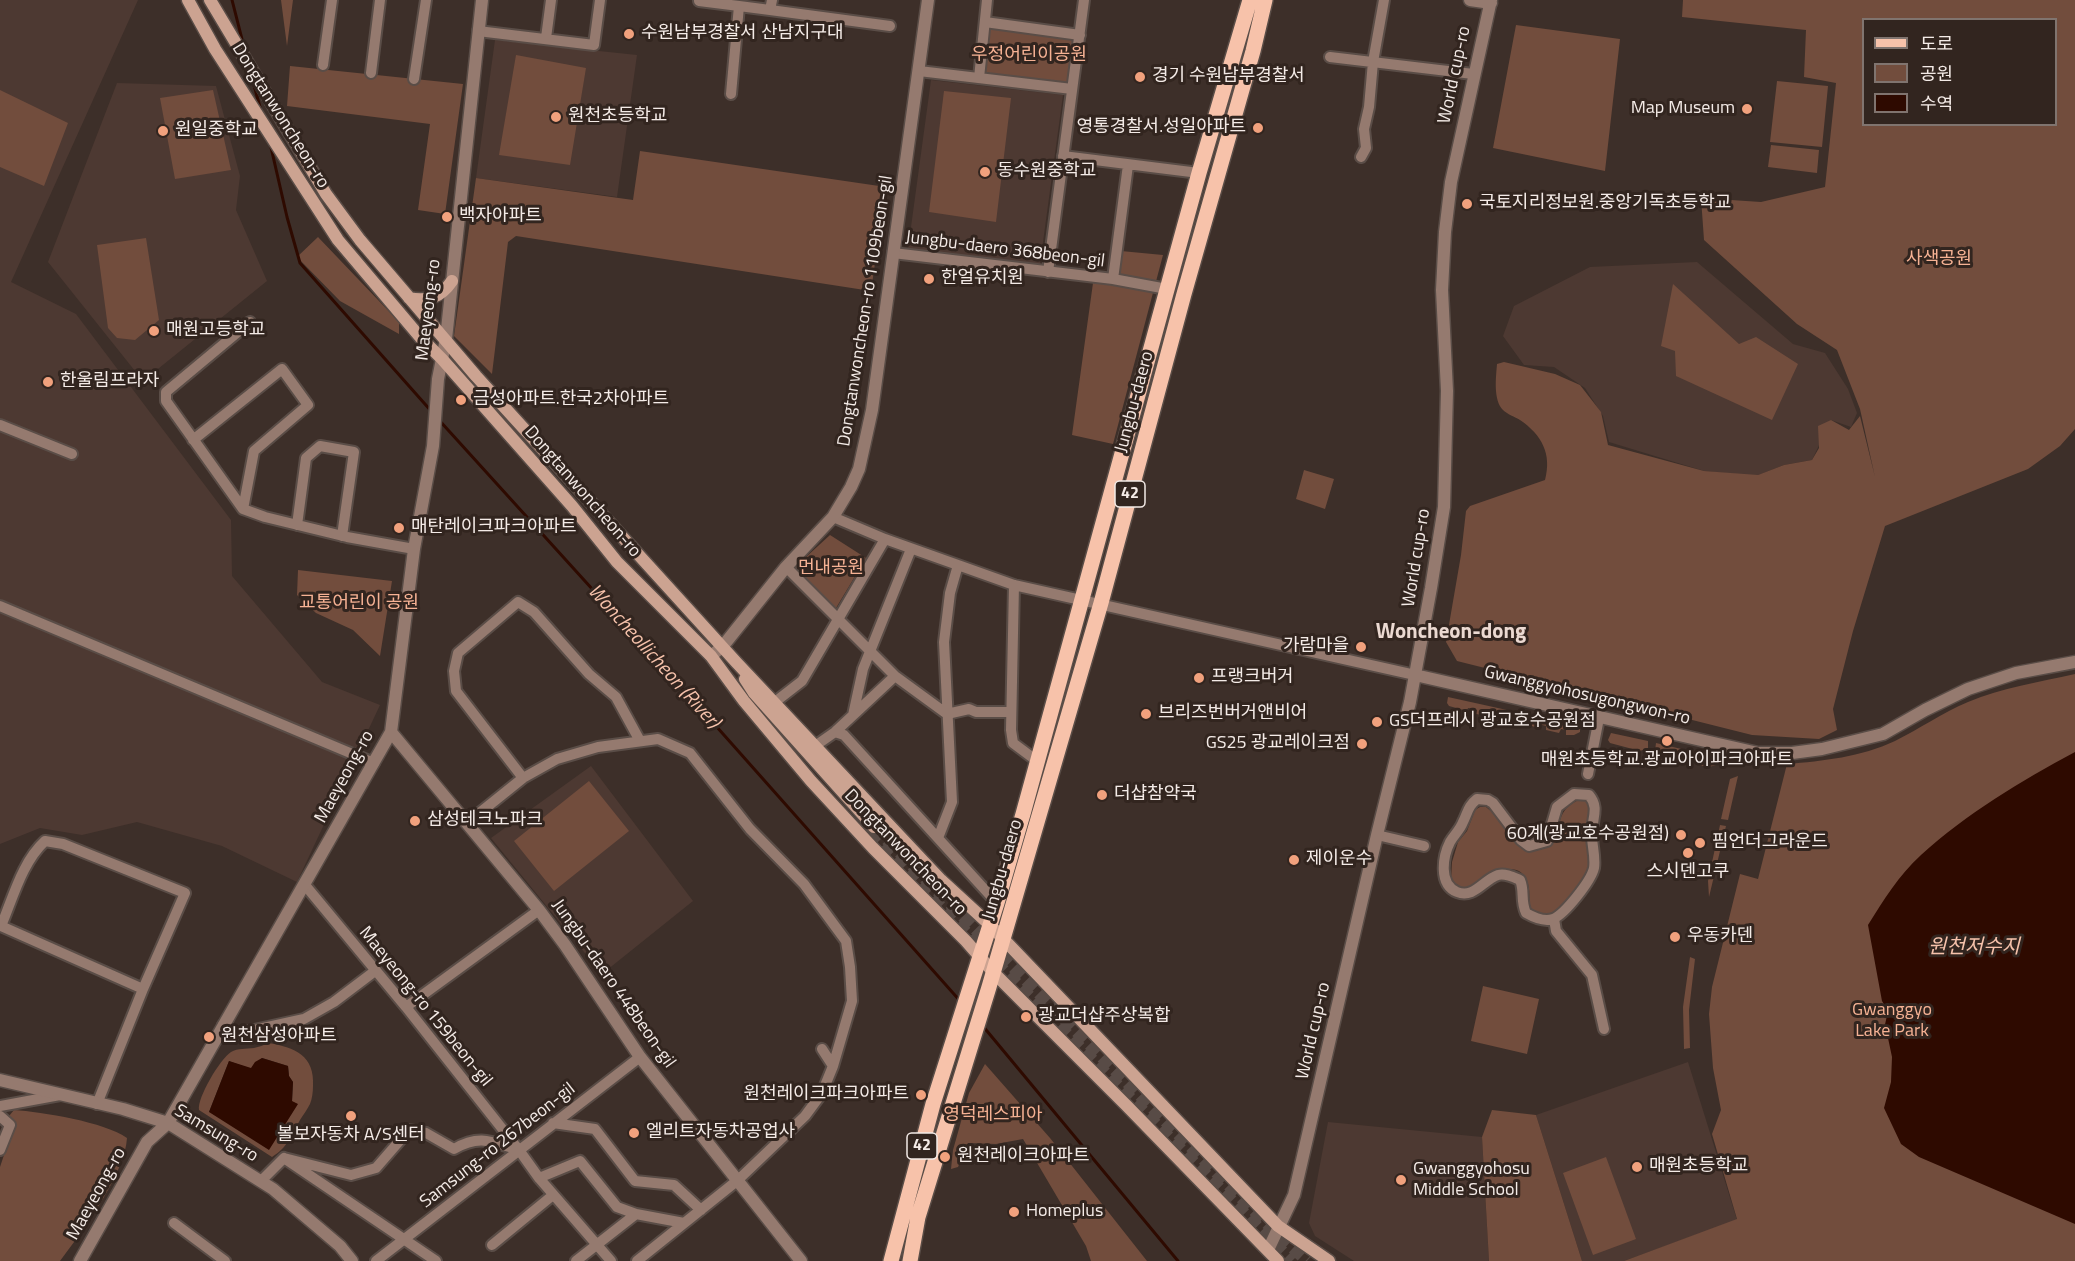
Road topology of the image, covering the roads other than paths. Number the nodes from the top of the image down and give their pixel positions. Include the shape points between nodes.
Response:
1 (188, 0) edge
2 (332, 0) edge
3 (380, 0) edge
4 (426, 0) edge
5 (482, 0) edge
6 (551, 0) edge
7 (600, 0) edge
8 (928, 0) edge
9 (987, 0) edge
10 (1084, 0) edge
11 (1250, 0) edge
12 (1265, 0) edge
13 (1384, 0) edge
14 (1470, 0) edge
15 (1491, 1) edge
16 (211, 2) edge
17 (699, 2) dead end
18 (771, 5) edge
19 (739, 6) junction
20 (985, 22) junction
21 (890, 26) dead end
22 (478, 31) junction
23 (1080, 34) junction
24 (546, 38) junction
25 (1237, 46) junction
26 (1252, 51) junction
27 (1330, 57) dead end
28 (1373, 62) junction
29 (323, 65) dead end
30 (919, 71) junction
31 (371, 73) dead end
32 (1473, 74) junction
33 (979, 78) junction
34 (414, 79) dead end
35 (1072, 89) junction
36 (730, 94) dead end
37 (1063, 156) junction
38 (1361, 157) dead end
39 (1128, 165) junction
40 (1199, 173) junction
41 (893, 253) junction
42 (1048, 272) junction
43 (1113, 279) junction
44 (452, 281) junction
45 (1167, 289) junction
46 (409, 298) junction
47 (250, 322) dead end
48 (446, 339) junction
49 (442, 359) junction
50 (0, 424) edge
51 (194, 440) junction
52 (72, 454) dead end
53 (243, 510) junction
54 (833, 517) junction
55 (297, 525) junction
56 (342, 536) junction
57 (885, 539) junction
58 (414, 549) junction
59 (911, 549) junction
60 (958, 565) junction
61 (786, 567) junction
62 (1014, 585) junction
63 (1082, 599) junction
64 (1101, 603) junction
65 (0, 606) edge
66 (838, 619) junction
67 (723, 646) junction
68 (870, 651) junction
69 (711, 656) junction
70 (2075, 662) edge
71 (1415, 675) junction
72 (895, 676) junction
73 (775, 702) junction
74 (1011, 712) junction
75 (947, 714) junction
76 (853, 715) junction
77 (1599, 718) junction
78 (391, 732) junction
79 (835, 732) junction
80 (639, 741) junction
81 (815, 746) junction
82 (1037, 761) junction
83 (374, 763) junction
84 (1588, 774) dead end
85 (523, 778) junction
86 (467, 823) junction
87 (1377, 836) junction
88 (938, 838) junction
89 (1424, 846) dead end
90 (305, 885) junction
91 (997, 903) junction
92 (539, 910) junction
93 (1554, 919) junction
94 (990, 925) junction
95 (1003, 939) junction
96 (978, 963) junction
97 (375, 970) junction
98 (992, 980) junction
99 (143, 989) junction
100 (406, 1007) junction
101 (224, 1025) junction
102 (1604, 1029) dead end
103 (822, 1049) dead end
104 (640, 1057) junction
105 (833, 1066) junction
106 (0, 1080) edge
107 (60, 1095) junction
108 (97, 1104) junction
109 (0, 1106) edge
110 (0, 1116) edge
111 (168, 1123) junction
112 (554, 1124) junction
113 (0, 1150) edge
114 (519, 1150) junction
115 (284, 1158) junction
116 (539, 1178) junction
117 (738, 1180) junction
118 (261, 1181) junction
119 (553, 1195) junction
120 (701, 1210) junction
121 (636, 1214) junction
122 (174, 1223) dead end
123 (684, 1223) junction
124 (1278, 1226) junction
125 (403, 1240) junction
126 (492, 1245) dead end
127 (597, 1245) junction
128 (1268, 1250) junction
129 (80, 1261) edge
130 (225, 1261) edge
131 (352, 1261) edge
132 (376, 1261) edge
133 (436, 1261) edge
134 (576, 1261) edge
135 (611, 1261) edge
136 (638, 1261) edge
137 (801, 1261) edge
138 (891, 1261) edge
139 (910, 1261) edge
140 (1278, 1261) edge
141 (1329, 1261) edge

1 - 49 main road, Dongtanwoncheon-ro via 215,49 338,240
2 - 29 street
3 - 31 street
4 - 34 street
5 - 22 street, Maeyeong-ro
6 - 24 street
7 - 24 street via 594,45
8 - 30 street, Dongtanwoncheon-ro 1109beon-gil
9 - 20 street
10 - 23 street
11 - 25 main road, Jungbu-daero / 42
12 - 26 main road, Jungbu-daero / 42
13 - 28 street
14 - 15 street
15 - 32 street, World cup-ro
16 - 46 main road, Dongtanwoncheon-ro via 340,215
17 - 19 street
18 - 19 street
18 - 21 street
19 - 36 street
20 - 23 street
20 - 33 street
22 - 24 street
22 - 44 street, Maeyeong-ro
23 - 35 street
25 - 26 main road
25 - 40 main road, Jungbu-daero / 42
26 - 64 main road, Jungbu-daero / 42
27 - 28 street
28 - 32 street
28 - 38 street via 1364,129 1366,148
30 - 33 street
30 - 41 street, Dongtanwoncheon-ro 1109beon-gil
32 - 71 street, World cup-ro via 1445,232 1444,507
33 - 35 street
35 - 37 street
37 - 39 street
37 - 42 street
39 - 40 street
39 - 43 street, Jungbu-daero 368beon-gil
40 - 45 main road, Jungbu-daero / 42
41 - 42 street, Jungbu-daero 368beon-gil
41 - 54 street, Dongtanwoncheon-ro 1109beon-gil via 872,410 859,469
42 - 43 street, Jungbu-daero 368beon-gil
43 - 45 street, Jungbu-daero 368beon-gil
44 - 46 main road via 436,297
44 - 48 street, Maeyeong-ro
45 - 63 main road, Jungbu-daero / 42
46 - 48 main road, Dongtanwoncheon-ro
47 - 51 street via 166,392 166,401
48 - 49 street, Maeyeong-ro
48 - 67 main road, Dongtanwoncheon-ro
49 - 58 street, Maeyeong-ro via 433,446
49 - 69 main road, Dongtanwoncheon-ro via 618,562
50 - 52 street
51 - 53 street
51 - 53 street via 282,369 308,405 254,451
53 - 55 street
54 - 57 street, Gwanggyohosugongwon-ro
54 - 61 street, Dongtanwoncheon-ro 1109beon-gil
55 - 56 street
55 - 56 street via 306,458 320,446 354,452
56 - 58 street
57 - 59 street, Gwanggyohosugongwon-ro
57 - 66 street
58 - 78 street, Maeyeong-ro
59 - 60 street, Gwanggyohosugongwon-ro
59 - 68 street
60 - 62 street, Gwanggyohosugongwon-ro
60 - 75 street via 944,642
61 - 66 street
61 - 67 street, Dongtanwoncheon-ro 1109beon-gil
62 - 63 street, Gwanggyohosugongwon-ro
62 - 74 street
63 - 64 street, Gwanggyohosugongwon-ro
63 - 82 main road, Jungbu-daero / 42
64 - 71 street, Gwanggyohosugongwon-ro
64 - 95 main road, Jungbu-daero / 42
65 - 83 street
66 - 68 street
66 - 73 street via 802,681
67 - 69 street, Dongtanwoncheon-ro 1109beon-gil
67 - 69 main road via 754,693 872,830
67 - 73 main road, Dongtanwoncheon-ro
68 - 72 street
68 - 76 street
69 - 96 main road, Dongtanwoncheon-ro via 811,781
70 - 77 street, Gwanggyohosugongwon-ro via 1968,689 1883,734 1792,753 1758,753
71 - 77 street, Gwanggyohosugongwon-ro
71 - 87 street, World cup-ro
72 - 75 street
72 - 76 street
73 - 81 main road, Dongtanwoncheon-ro
74 - 75 street via 969,709
74 - 82 street via 1012,742
75 - 88 street via 952,802
76 - 79 street
77 - 84 street
78 - 83 street, Maeyeong-ro
78 - 86 street, Jungbu-daero 448beon-gil
79 - 81 street
79 - 88 street via 844,735
80 - 85 street via 597,747 557,759
80 - 85 street via 616,697 589,674 534,612 518,602 458,654 454,671 456,691
80 - 105 street via 658,739 690,753 750,829 804,884 846,941 852,1001
81 - 94 main road, Dongtanwoncheon-ro via 941,880
82 - 91 main road, Jungbu-daero / 42
83 - 90 street, Maeyeong-ro
85 - 86 street
86 - 92 street, Jungbu-daero 448beon-gil
87 - 89 street
87 - 124 street, World cup-ro via 1294,1195
88 - 91 street
90 - 97 street, Maeyeong-ro 159beon-gil
90 - 101 street, Maeyeong-ro
91 - 94 main road, Jungbu-daero / 42
92 - 100 street
92 - 104 street, Jungbu-daero 448beon-gil
93 - 93 street via 1591,878 1594,802 1589,795 1575,794 1557,807 1547,841 1529,846 1493,803 1477,799 1449,843 1443,868 1445,881 1454,891 1465,894 1498,875 1509,875 1520,879 1521,903 1526,913
93 - 102 street via 1556,931 1592,975
94 - 95 main road, Dongtanwoncheon-ro
94 - 96 main road, Jungbu-daero / 42
95 - 98 main road, Jungbu-daero / 42
95 - 124 main road, Dongtanwoncheon-ro
96 - 98 main road, Dongtanwoncheon-ro
96 - 138 main road, 42 via 933,1104
97 - 100 street, Maeyeong-ro 159beon-gil
97 - 101 street via 334,1002 304,1019 236,1034
98 - 128 main road, Dongtanwoncheon-ro
98 - 139 main road, 42 via 918,1217
99 - 99 street via 185,893 63,844 45,841 25,869 1,926
99 - 108 street
100 - 114 street, Maeyeong-ro 159beon-gil
101 - 111 street, Maeyeong-ro
103 - 105 street
104 - 112 street, Samsung-ro 267beon-gil
104 - 117 street, Jungbu-daero 448beon-gil
105 - 117 street via 822,1093 805,1116
106 - 107 street, Samsung-ro
107 - 108 street, Samsung-ro
107 - 109 street
108 - 111 street, Samsung-ro
110 - 113 street via 10,1125
111 - 118 street, Samsung-ro
111 - 129 street, Maeyeong-ro via 147,1142
112 - 114 street, Samsung-ro 267beon-gil
112 - 120 street via 596,1129 635,1181 674,1185
114 - 115 street via 484,1140 468,1141 454,1149 426,1133 409,1130 376,1168 351,1174
114 - 116 street, Maeyeong-ro 159beon-gil
114 - 125 street, Samsung-ro 267beon-gil
115 - 118 street
115 - 125 street
116 - 119 street, Maeyeong-ro 159beon-gil
116 - 121 street via 580,1161 618,1207
117 - 120 street
117 - 137 street, Jungbu-daero 448beon-gil
118 - 131 street, Samsung-ro via 340,1246
119 - 126 street
119 - 127 street, Maeyeong-ro 159beon-gil
120 - 123 street
121 - 123 street
121 - 127 street
122 - 130 street
123 - 136 street
124 - 128 street, World cup-ro
124 - 141 main road, Dongtanwoncheon-ro
125 - 132 street, Samsung-ro 267beon-gil
125 - 133 street
127 - 134 street
127 - 135 street, Maeyeong-ro 159beon-gil
128 - 140 main road, Dongtanwoncheon-ro

